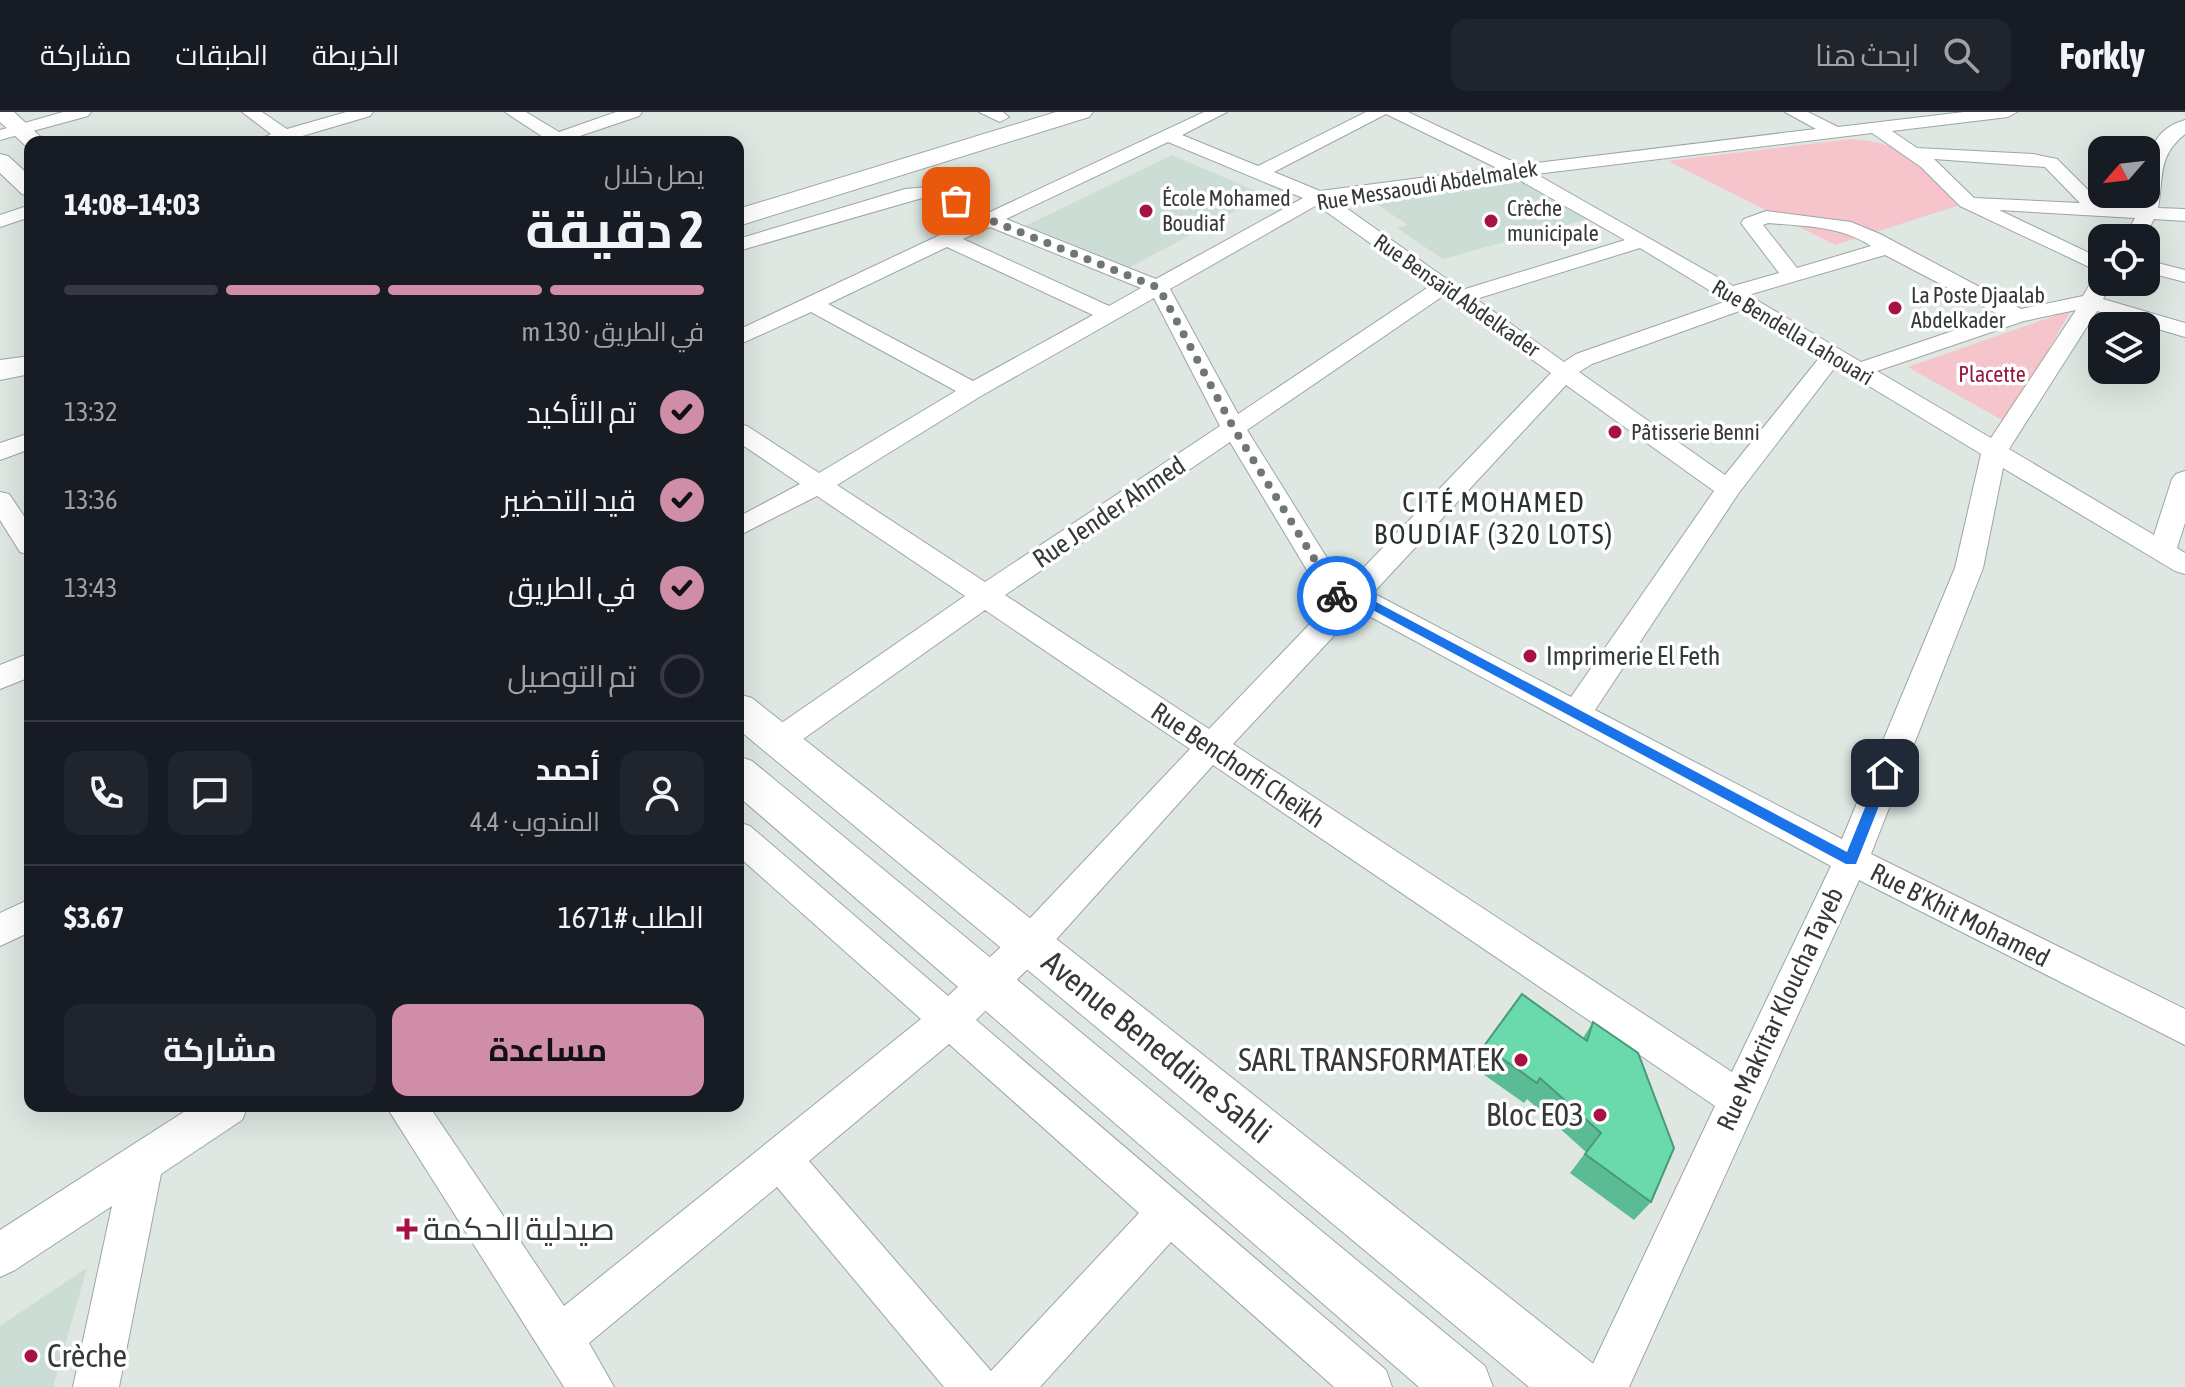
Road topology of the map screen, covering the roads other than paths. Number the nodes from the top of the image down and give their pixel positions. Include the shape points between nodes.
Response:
1 (1, 112) edge
2 (82, 112) edge
3 (251, 112) edge
4 (364, 112) edge
5 (514, 112) edge
6 (633, 112) edge
7 (1081, 112) edge
8 (1218, 112) edge
9 (1379, 112) edge
10 (1394, 112) edge
11 (1794, 112) edge
12 (2008, 112) edge
13 (1002, 114) edge
14 (1830, 123) edge
15 (2185, 125) edge
16 (1878, 129) junction
17 (18, 135) edge
18 (285, 136) edge
19 (297, 136) edge
20 (548, 136) edge
21 (568, 136) edge
22 (1168, 136) junction
23 (2162, 145) junction
24 (1914, 153) junction
25 (2185, 153) edge
26 (0, 161) edge
27 (1517, 171) junction
28 (1258, 173) junction
29 (24, 183) edge
30 (1318, 197) junction
31 (744, 199) edge
32 (2088, 200) edge
33 (1967, 202) junction
34 (2088, 208) edge
35 (2095, 208) edge
36 (24, 213) edge
37 (2149, 213) junction
38 (2185, 215) edge
39 (744, 216) edge
40 (990, 220) junction
41 (0, 221) edge
42 (2142, 224) edge
43 (948, 240) junction
44 (1642, 241) junction
45 (744, 243) edge
46 (1887, 248) junction
47 (2088, 260) edge
48 (2160, 270) edge
49 (1792, 275) junction
50 (2185, 276) edge
51 (1159, 288) junction
52 (1450, 292) junction
53 (2088, 294) edge
54 (2094, 296) edge
55 (2108, 296) edge
56 (1736, 298) junction
57 (813, 304) junction
58 (1111, 315) junction
59 (2018, 316) junction
60 (2185, 330) edge
61 (744, 335) edge
62 (1832, 356) junction
63 (24, 366) edge
64 (0, 370) edge
65 (1859, 370) junction
66 (1566, 371) junction
67 (24, 390) edge
68 (973, 391) junction
69 (0, 394) edge
70 (1233, 427) junction
71 (744, 435) edge
72 (24, 442) edge
73 (0, 452) edge
74 (1994, 453) junction
75 (2185, 479) edge
76 (818, 485) junction
77 (1728, 489) junction
78 (0, 500) edge
79 (744, 525) edge
80 (24, 537) edge
81 (2174, 558) edge
82 (983, 597) junction
83 (1349, 602) junction
84 (24, 667) edge
85 (0, 678) edge
86 (744, 713) edge
87 (1577, 713) junction
88 (778, 741) junction
89 (1211, 747) junction
90 (744, 777) edge
91 (744, 841) edge
92 (1851, 860) junction
93 (24, 917) edge
94 (0, 931) edge
95 (1030, 943) junction
96 (988, 983) junction
97 (949, 1020) junction
98 (2185, 1028) edge
99 (1737, 1098) junction
100 (219, 1112) edge
101 (410, 1112) edge
102 (780, 1159) junction
103 (142, 1163) junction
104 (1170, 1211) junction
105 (0, 1255) edge
106 (558, 1340) junction
107 (96, 1387) edge
108 (591, 1387) edge
109 (974, 1387) edge
110 (1008, 1387) edge
111 (1369, 1387) edge
112 (1464, 1387) edge
113 (1575, 1387) edge
114 (1605, 1387) edge

1 - 17 street
2 - 17 street
3 - 18 street
4 - 19 street
5 - 20 street
6 - 21 street
7 - 39 main road
8 - 22 street
9 - 28 street
10 - 27 street, Rue Bendella Lahouari
11 - 14 street
12 - 16 street, Rue Messaoudi Abdelmalek
13 - 31 main road
14 - 16 street, Rue Messaoudi Abdelmalek
14 - 27 street, Rue Messaoudi Abdelmalek
15 - 23 street
16 - 24 street
22 - 28 street, Rue Bensaïd Abdelkader
22 - 40 street
23 - 25 street
23 - 37 street via 2153,163
24 - 32 street via 2040,160 2061,170
24 - 33 street
26 - 29 street
27 - 30 street, Rue Messaoudi Abdelmalek
27 - 44 street, Rue Bendella Lahouari
28 - 30 street, Rue Bensaïd Abdelkader
30 - 51 street, Rue Messaoudi Abdelmalek
30 - 52 street, Rue Bensaïd Abdelkader
33 - 34 street
33 - 47 street
35 - 37 street
36 - 41 street
37 - 38 street
37 - 42 street
40 - 43 street
40 - 45 street via 932,190
40 - 51 street
43 - 57 street
43 - 58 street
44 - 52 street, Rue Jender Ahmed
44 - 56 street, Rue Bendella Lahouari
46 - 49 street
46 - 49 street via 1870,234 1840,223 1755,219 1751,223
46 - 59 street
48 - 50 street
49 - 56 street
51 - 58 street, Rue Messaoudi Abdelmalek
51 - 70 street
52 - 66 street, Rue Bensaïd Abdelkader
52 - 70 street, Rue Jender Ahmed
53 - 59 street
54 - 74 street, Rue Makritar Kloucha Tayeb
55 - 60 street
56 - 62 street, Rue Bendella Lahouari
56 - 66 street
57 - 61 street
57 - 68 street
58 - 68 street, Rue Messaoudi Abdelmalek
59 - 65 street
62 - 65 street, Rue Bendella Lahouari
62 - 77 street
63 - 64 main road
65 - 74 street, Rue Bendella Lahouari
66 - 77 street, Rue Bensaïd Abdelkader
66 - 83 street
67 - 69 main road
68 - 76 street, Rue Messaoudi Abdelmalek
70 - 82 street, Rue Jender Ahmed
70 - 83 street
71 - 76 street, Rue Benchorfi Cheïkh
72 - 73 street
74 - 81 street, Rue Bendella Lahouari
74 - 92 street, Rue Makritar Kloucha Tayeb via 1969,568
75 - 81 street
76 - 79 street, Rue Messaoudi Abdelmalek
76 - 82 street, Rue Benchorfi Cheïkh
77 - 87 street
78 - 80 street
82 - 88 street, Rue Jender Ahmed
82 - 89 street, Rue Benchorfi Cheïkh
83 - 87 street, Rue B'Khit Mohamed
83 - 89 street
84 - 85 street
86 - 88 street, Avenue Beneddine Sahli
87 - 92 street, Rue B'Khit Mohamed
88 - 95 street, Avenue Beneddine Sahli
89 - 95 street
89 - 99 street, Rue Benchorfi Cheïkh
90 - 96 street, Avenue Beneddine Sahli
91 - 97 street
92 - 98 street, Rue B'Khit Mohamed
92 - 99 street, Rue Makritar Kloucha Tayeb
93 - 94 street
95 - 96 street
95 - 113 street, Avenue Beneddine Sahli
96 - 97 street
96 - 112 street, Avenue Beneddine Sahli
97 - 102 street
97 - 104 street
99 - 114 street, Rue Makritar Kloucha Tayeb
100 - 103 street
101 - 106 street
102 - 106 street
102 - 109 street
103 - 105 street
103 - 107 street
104 - 110 street
104 - 111 street
106 - 108 street

